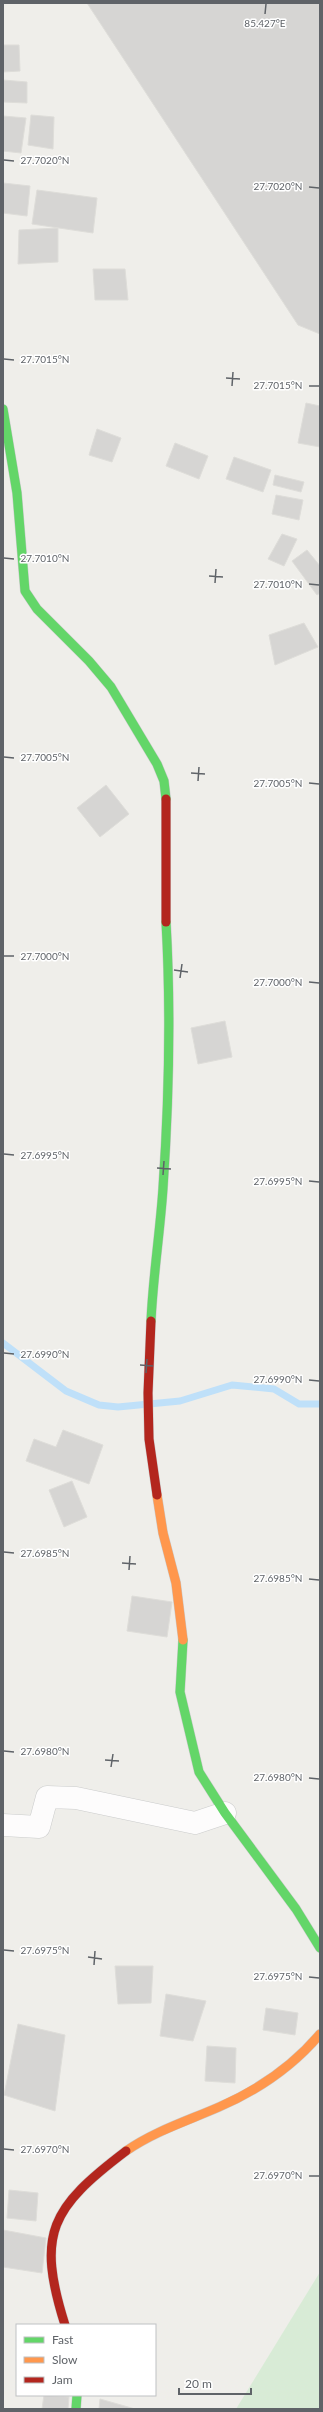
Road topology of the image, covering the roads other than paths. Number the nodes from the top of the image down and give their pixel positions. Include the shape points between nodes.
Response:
1 (3, 409) edge
2 (225, 1813) junction
3 (3, 1825) edge
4 (320, 1948) edge
5 (320, 2034) edge
6 (65, 2324) edge
7 (77, 2396) edge
8 (76, 2409) edge

1 - 2 street via 17,493 25,591 37,609 111,687 157,764 164,781 167,805 165,902 170,988 163,1189 153,1276 148,1393 149,1439 163,1533 176,1583 184,1647 180,1692 199,1772
2 - 3 street via 195,1823 76,1798 48,1797 38,1827
2 - 4 street via 296,1909
5 - 6 street via 299,2057 257,2088 149,2136 96,2176 68,2204 56,2222 50,2253
7 - 8 street

